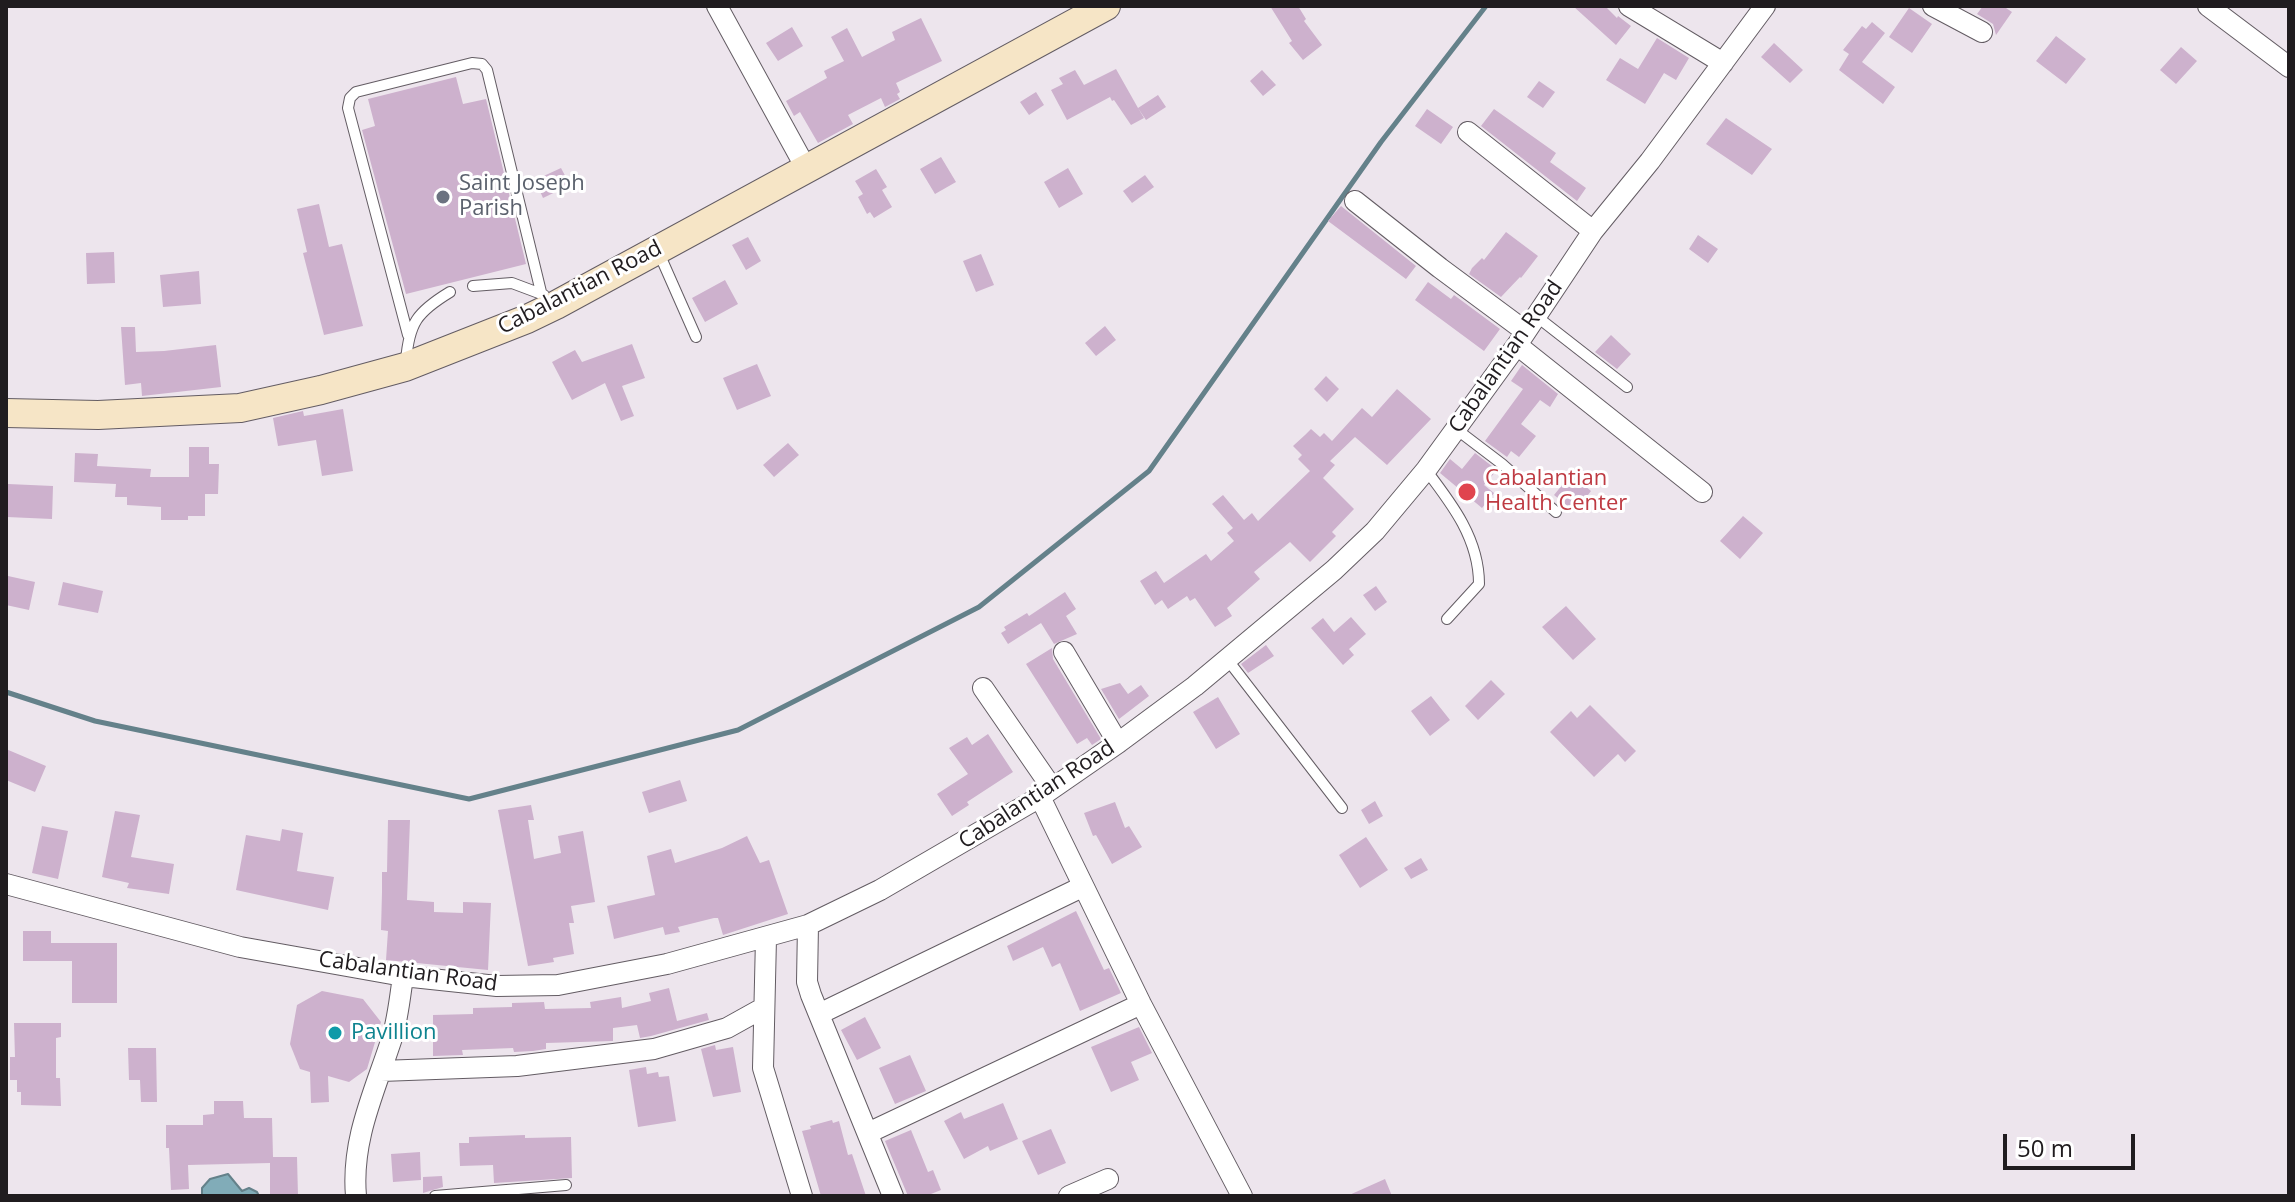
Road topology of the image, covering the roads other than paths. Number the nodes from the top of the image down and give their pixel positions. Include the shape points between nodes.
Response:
1 (717, 6) edge
2 (1104, 6) edge
3 (1629, 6) edge
4 (1765, 6) edge
5 (1933, 6) edge
6 (2208, 6) edge
7 (1982, 32) dead end
8 (1723, 63) junction
9 (2289, 67) edge
10 (1468, 132) dead end
11 (807, 170) junction
12 (1355, 201) dead end
13 (1593, 231) junction
14 (657, 250) junction
15 (473, 286) dead end
16 (450, 292) dead end
17 (549, 298) junction
18 (1526, 331) junction
19 (408, 335) junction
20 (696, 337) dead end
21 (405, 367) junction
22 (1627, 387) dead end
23 (6, 413) edge
24 (1456, 429) junction
25 (1426, 470) junction
26 (1702, 492) dead end
27 (1556, 512) dead end
28 (1447, 619) dead end
29 (1064, 652) dead end
30 (1227, 659) junction
31 (983, 688) dead end
32 (1118, 743) junction
33 (1046, 793) junction
34 (1342, 808) dead end
35 (6, 884) edge
36 (1082, 887) junction
37 (808, 925) junction
38 (766, 938) junction
39 (403, 976) junction
40 (1141, 1004) junction
41 (763, 1008) junction
42 (819, 1014) junction
43 (381, 1071) junction
44 (868, 1133) junction
45 (1108, 1179) dead end
46 (566, 1185) dead end
47 (356, 1196) edge
48 (435, 1196) edge
49 (802, 1196) edge
50 (893, 1196) edge
51 (1069, 1196) edge
52 (1242, 1196) edge

1 - 11 street
2 - 11 street, Cabalantian Road
3 - 8 street
4 - 8 street, Cabalantian Road
5 - 7 street
6 - 9 street
8 - 13 street, Cabalantian Road
10 - 13 street
11 - 14 street, Cabalantian Road
12 - 18 street
13 - 18 street, Cabalantian Road
14 - 17 street, Cabalantian Road
14 - 20 lane
15 - 17 lane via 512,283
16 - 19 lane via 414,320
17 - 19 lane via 482,64 356,92 348,108
17 - 21 street, Cabalantian Road via 527,319
18 - 22 lane
18 - 24 street, Cabalantian Road
18 - 26 street
19 - 21 lane
21 - 23 street, Cabalantian Road via 240,408
24 - 25 street, Cabalantian Road
24 - 27 lane
25 - 28 lane via 1454,507 1479,564 1479,584
25 - 30 street, Cabalantian Road via 1334,570
29 - 32 street
30 - 32 street, Cabalantian Road
30 - 34 lane
31 - 33 street
32 - 33 street, Cabalantian Road
33 - 36 street
33 - 37 street, Cabalantian Road via 892,883
35 - 39 street, Cabalantian Road via 240,947
36 - 40 street
36 - 42 street
37 - 38 street, Cabalantian Road
37 - 42 street via 807,982
38 - 39 street, Cabalantian Road via 558,985 497,986
38 - 41 street
39 - 43 street via 397,1020
40 - 44 street
40 - 52 street
41 - 43 street via 727,1028 654,1049 517,1066
41 - 49 street via 763,1068
42 - 44 street
43 - 47 street via 357,1144
44 - 50 street
45 - 51 street
46 - 48 lane

